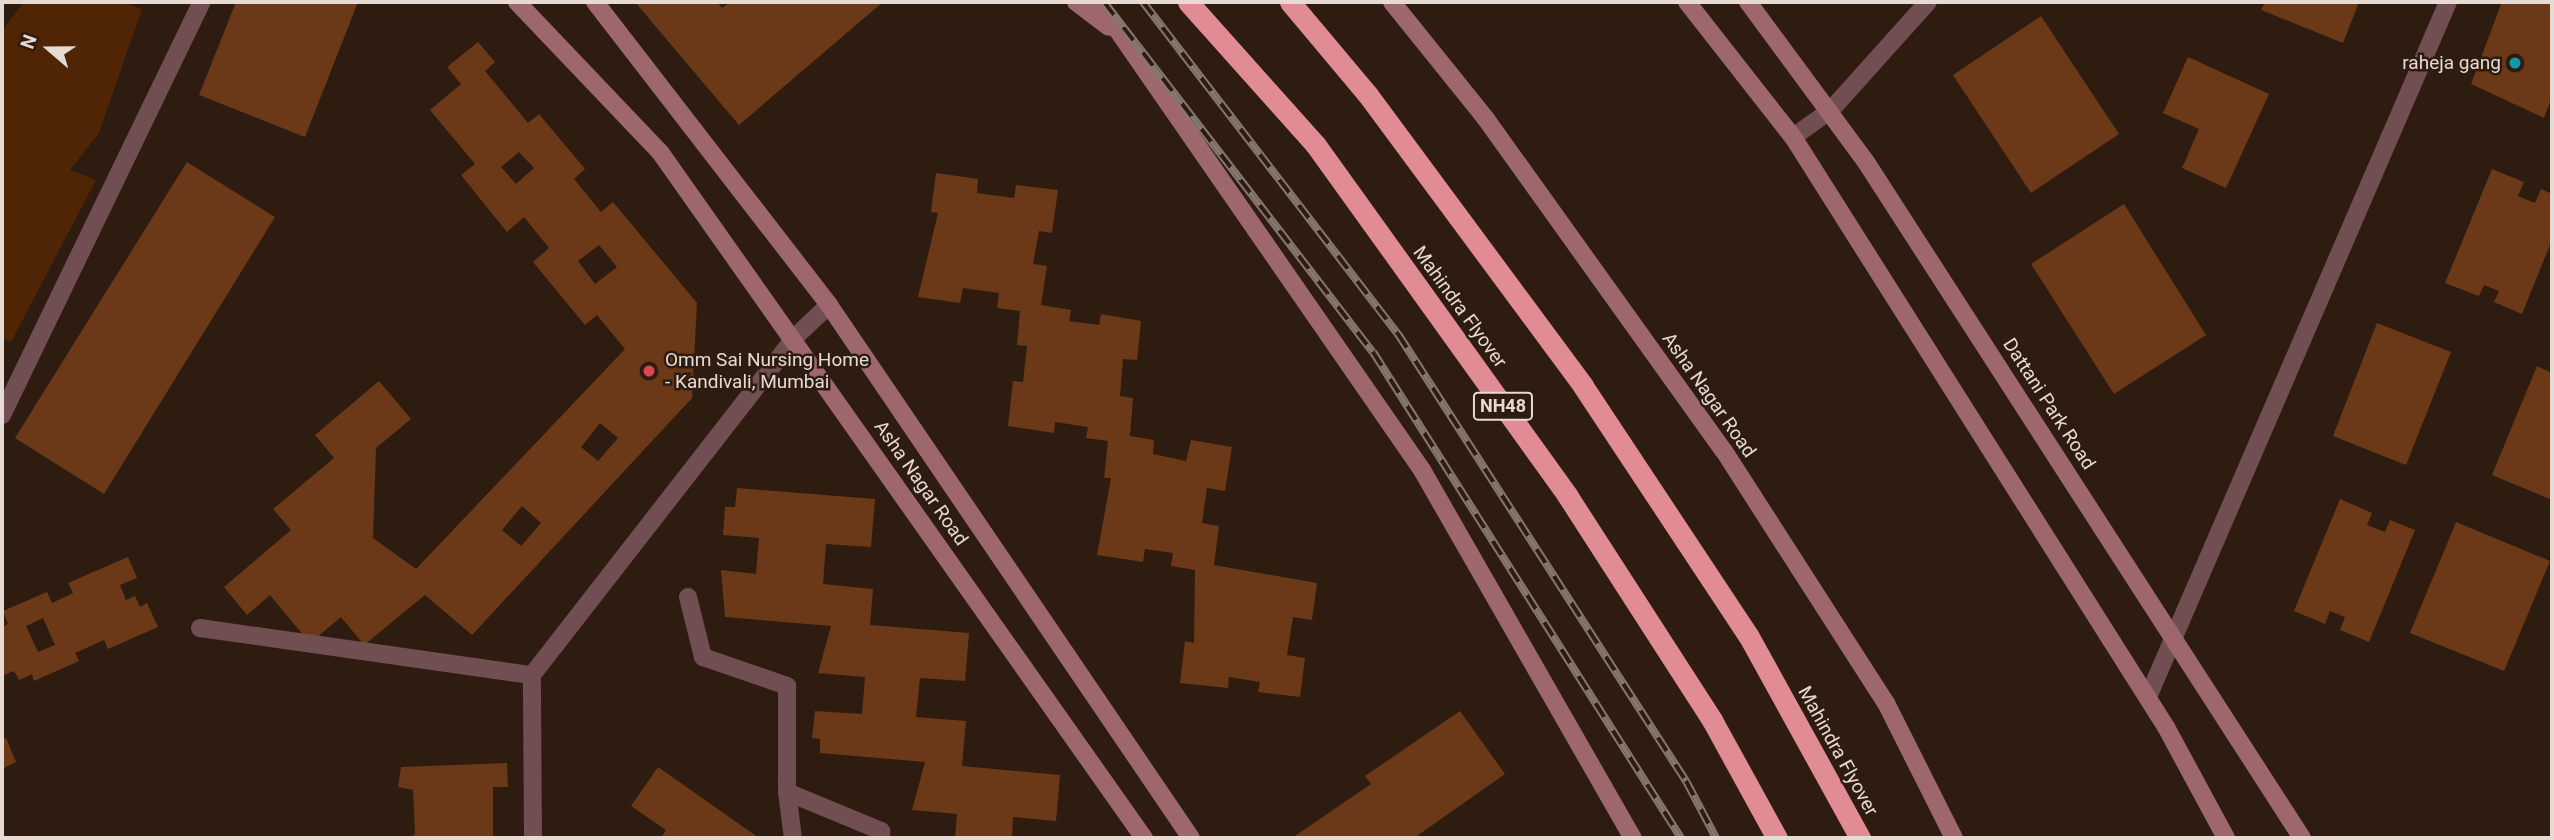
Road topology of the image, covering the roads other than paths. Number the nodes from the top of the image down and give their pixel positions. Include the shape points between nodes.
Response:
1 (202, 2) edge
2 (517, 2) edge
3 (595, 2) edge
4 (1076, 2) edge
5 (1098, 2) edge
6 (1188, 2) edge
7 (1290, 2) edge
8 (1392, 2) edge
9 (1687, 2) edge
10 (1748, 2) edge
11 (1928, 2) edge
12 (2448, 2) edge
13 (1132, 43) junction
14 (1831, 110) junction
15 (1793, 137) junction
16 (829, 305) junction
17 (794, 338) junction
18 (2, 415) edge
19 (688, 597) dead end
20 (201, 628) dead end
21 (2172, 632) junction
22 (532, 675) junction
23 (2148, 697) junction
24 (787, 792) junction
25 (533, 838) edge
26 (793, 838) edge
27 (881, 838) edge
28 (1144, 838) edge
29 (1191, 838) edge
30 (1633, 838) edge
31 (1777, 838) edge
32 (1860, 838) edge
33 (1954, 838) edge
34 (2226, 838) edge
35 (2302, 838) edge

1 - 18 street
2 - 17 street, Asha Nagar Road via 660,152
3 - 16 street, Asha Nagar Road
4 - 13 street
5 - 13 street
6 - 31 highway, Mahindra Flyover / NH48 via 1315,144 1567,495 1712,720
7 - 32 highway, Mahindra Flyover via 1368,95 1583,386 1748,635
8 - 33 street, Asha Nagar Road via 1486,119 1724,451 1886,703
9 - 15 street
10 - 14 street, Dattani Park Road
11 - 14 street
12 - 21 street
13 - 30 street via 1422,470
14 - 15 street
14 - 21 street, Dattani Park Road
15 - 23 street
16 - 17 street
16 - 29 street, Asha Nagar Road
17 - 22 street
17 - 28 street, Asha Nagar Road
19 - 24 street via 703,657 787,686
20 - 22 street
21 - 23 street
21 - 35 street, Dattani Park Road
22 - 25 street
23 - 34 street
24 - 26 street
24 - 27 street via 881,831

